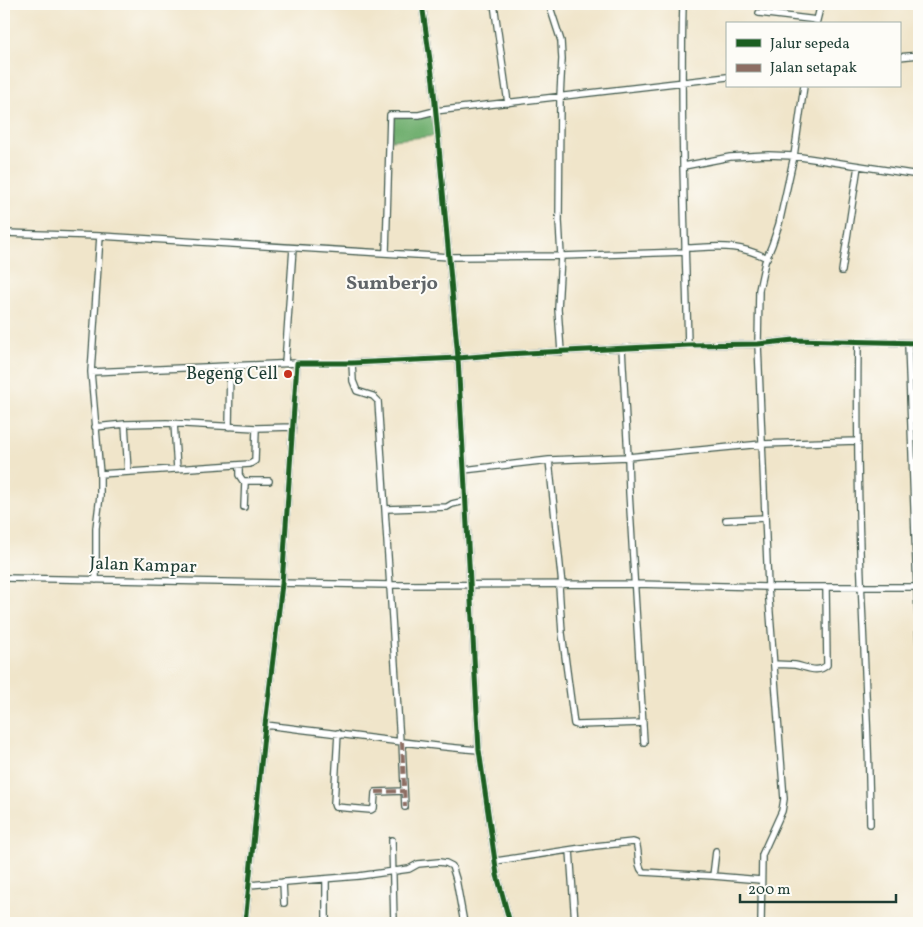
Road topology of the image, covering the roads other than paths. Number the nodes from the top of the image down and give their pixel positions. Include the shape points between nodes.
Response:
1 (422, 4) edge
2 (494, 4) edge
3 (550, 4) edge
4 (683, 4) edge
5 (821, 4) edge
6 (759, 13) dead end
7 (817, 22) edge
8 (919, 55) edge
9 (900, 57) edge
10 (726, 77) edge
11 (682, 82) junction
12 (804, 88) edge
13 (560, 96) junction
14 (508, 103) junction
15 (435, 111) junction
16 (794, 156) junction
17 (684, 166) junction
18 (858, 166) junction
19 (919, 175) edge
20 (4, 233) edge
21 (100, 236) junction
22 (292, 248) junction
23 (685, 250) junction
24 (386, 252) junction
25 (561, 256) junction
26 (450, 257) junction
27 (766, 260) junction
28 (842, 271) dead end
29 (858, 342) junction
30 (919, 343) edge
31 (758, 344) junction
32 (908, 344) junction
33 (688, 345) junction
34 (622, 348) junction
35 (560, 352) junction
36 (458, 358) junction
37 (285, 363) junction
38 (297, 363) junction
39 (352, 363) junction
40 (230, 366) junction
41 (91, 372) junction
42 (174, 423) junction
43 (125, 424) junction
44 (229, 426) junction
45 (95, 427) junction
46 (293, 427) junction
47 (256, 428) junction
48 (857, 441) junction
49 (762, 444) junction
50 (628, 457) junction
51 (549, 460) junction
52 (239, 465) junction
53 (177, 469) junction
54 (464, 470) junction
55 (128, 472) junction
56 (100, 474) junction
57 (269, 481) dead end
58 (246, 482) junction
59 (466, 502) junction
60 (244, 507) dead end
61 (386, 509) junction
62 (765, 518) junction
63 (726, 520) dead end
64 (4, 578) edge
65 (96, 580) junction
66 (282, 584) junction
67 (635, 584) junction
68 (391, 585) junction
69 (470, 586) junction
70 (561, 586) junction
71 (768, 587) junction
72 (826, 587) junction
73 (862, 587) junction
74 (918, 587) edge
75 (919, 644) edge
76 (774, 664) junction
77 (643, 723) junction
78 (265, 725) junction
79 (338, 733) junction
80 (400, 740) junction
81 (644, 742) dead end
82 (479, 750) junction
83 (404, 792) junction
84 (404, 807) dead end
85 (870, 824) dead end
86 (392, 840) dead end
87 (570, 850) junction
88 (716, 851) dead end
89 (496, 861) junction
90 (392, 871) junction
91 (713, 876) junction
92 (326, 879) junction
93 (761, 880) junction
94 (283, 882) junction
95 (249, 885) junction
96 (284, 903) dead end
97 (245, 923) edge
98 (326, 923) edge
99 (394, 923) edge
100 (464, 923) edge
101 (510, 923) edge
102 (576, 923) edge
103 (761, 923) edge

1 - 15 street
2 - 14 street
3 - 13 street via 561,41
4 - 11 street
5 - 7 street
6 - 7 street
8 - 9 street
10 - 11 street
11 - 13 street
11 - 17 street
12 - 16 street
13 - 14 street
13 - 25 street
14 - 15 street
15 - 24 street via 390,115
15 - 26 street
16 - 17 street via 730,157
16 - 18 street
16 - 27 street
17 - 23 street
18 - 19 street
18 - 28 street
20 - 21 street
21 - 22 street
21 - 41 street
22 - 24 street
22 - 37 street
23 - 25 street
23 - 27 street via 743,248
23 - 33 street
24 - 26 street
25 - 26 street
25 - 35 street
26 - 36 street
27 - 31 street via 759,290
29 - 31 street via 794,340
29 - 32 street
29 - 48 street
30 - 32 street
31 - 33 street
31 - 49 street
32 - 74 street
33 - 34 street
34 - 35 street
34 - 50 street
35 - 36 street
36 - 39 street
36 - 54 street
37 - 38 street
37 - 40 street
38 - 39 street
38 - 46 street
39 - 61 street via 355,388 378,401
40 - 41 street
40 - 44 street
41 - 45 street
42 - 43 street
42 - 44 street
42 - 53 street
43 - 45 street
43 - 55 street
44 - 47 street
45 - 56 street
46 - 47 street
46 - 66 street
47 - 52 street via 255,462
48 - 49 street
48 - 73 street
49 - 50 street
49 - 62 street
50 - 51 street
50 - 67 street
51 - 54 street
51 - 70 street
52 - 53 street
52 - 58 street via 239,475
53 - 55 street
54 - 59 street
55 - 56 street
56 - 65 street
57 - 58 street
58 - 60 street
59 - 61 street via 447,507
59 - 69 street
61 - 68 street
62 - 63 street
62 - 71 street
64 - 65 street, Jalan Kampar
65 - 66 street, Jalan Kampar
66 - 68 street, Jalan Kampar
66 - 78 street
67 - 70 street, Jalan Kampar
67 - 71 street, Jalan Kampar
67 - 77 street
68 - 69 street, Jalan Kampar
68 - 80 street
69 - 70 street, Jalan Kampar
69 - 82 street
70 - 77 street via 562,633 574,724
71 - 72 street, Jalan Kampar
71 - 76 street
72 - 73 street, Jalan Kampar
72 - 76 street via 825,668 818,670
73 - 74 street, Jalan Kampar
73 - 85 street
74 - 75 street
76 - 93 street via 784,799 782,811 762,854
77 - 81 street
78 - 79 street
78 - 95 street
79 - 80 street
79 - 83 street via 335,807 371,810 376,792
80 - 82 street
80 - 83 street
82 - 89 street
83 - 84 street
86 - 90 street
87 - 89 street
87 - 91 street via 636,843 639,867 643,872
87 - 102 street
88 - 91 street
89 - 101 street
90 - 92 street
90 - 99 street
90 - 100 street via 418,864 450,864
91 - 93 street
92 - 94 street
92 - 98 street
93 - 103 street
94 - 95 street
94 - 96 street
95 - 97 street

